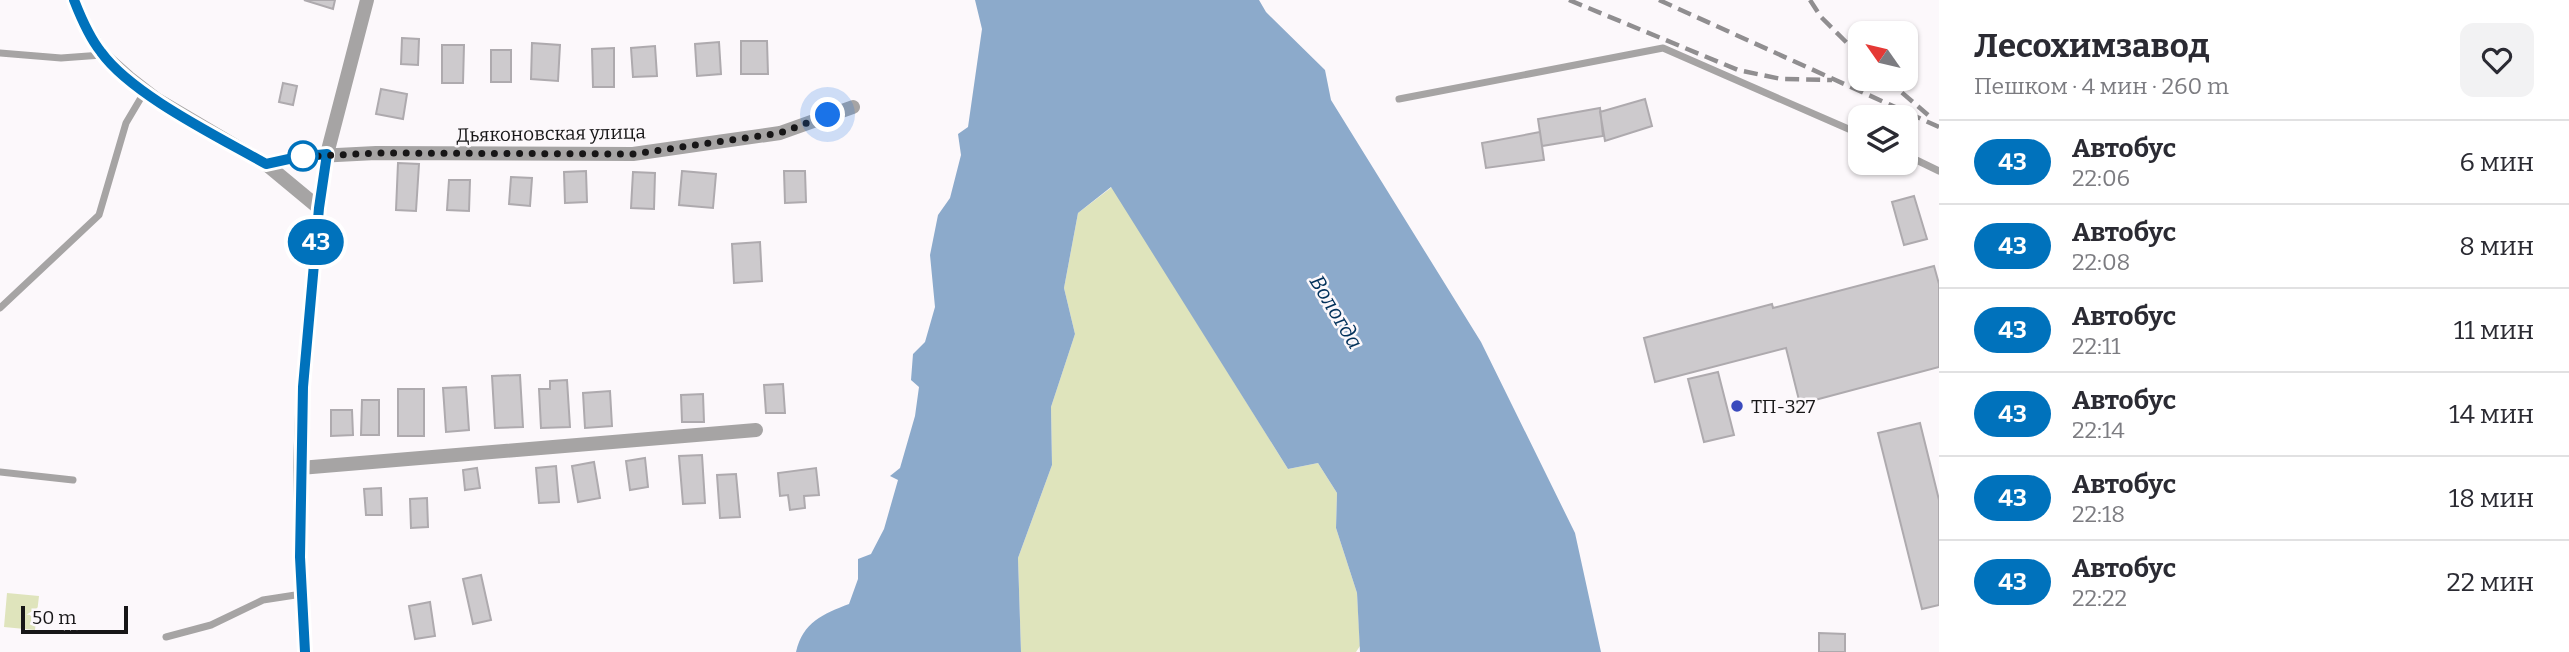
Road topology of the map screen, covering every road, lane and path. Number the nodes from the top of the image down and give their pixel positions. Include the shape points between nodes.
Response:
1 (74, 0) edge
2 (367, 0) edge
3 (0, 53) edge
4 (102, 54) junction
5 (145, 91) junction
6 (1399, 99) dead end
7 (853, 107) dead end
8 (1848, 129) edge
9 (327, 154) junction
10 (1918, 161) edge
11 (266, 164) junction
12 (1939, 171) edge
13 (319, 208) junction
14 (0, 308) edge
15 (756, 430) dead end
16 (300, 468) junction
17 (0, 472) edge
18 (73, 480) dead end
19 (302, 594) junction
20 (166, 637) dead end
21 (305, 652) edge

1 - 4 street
2 - 9 street
3 - 4 lane via 61,58
4 - 5 street
5 - 11 street
5 - 14 lane via 126,123 99,215
6 - 8 lane via 1663,48
7 - 9 street, Дьяконовская улица via 780,133 633,154
9 - 11 street, Дьяконовская улица
9 - 13 street
10 - 12 lane
11 - 13 street
13 - 16 street
15 - 16 street
16 - 19 street
17 - 18 lane
19 - 20 lane via 263,600 211,625
19 - 21 street

